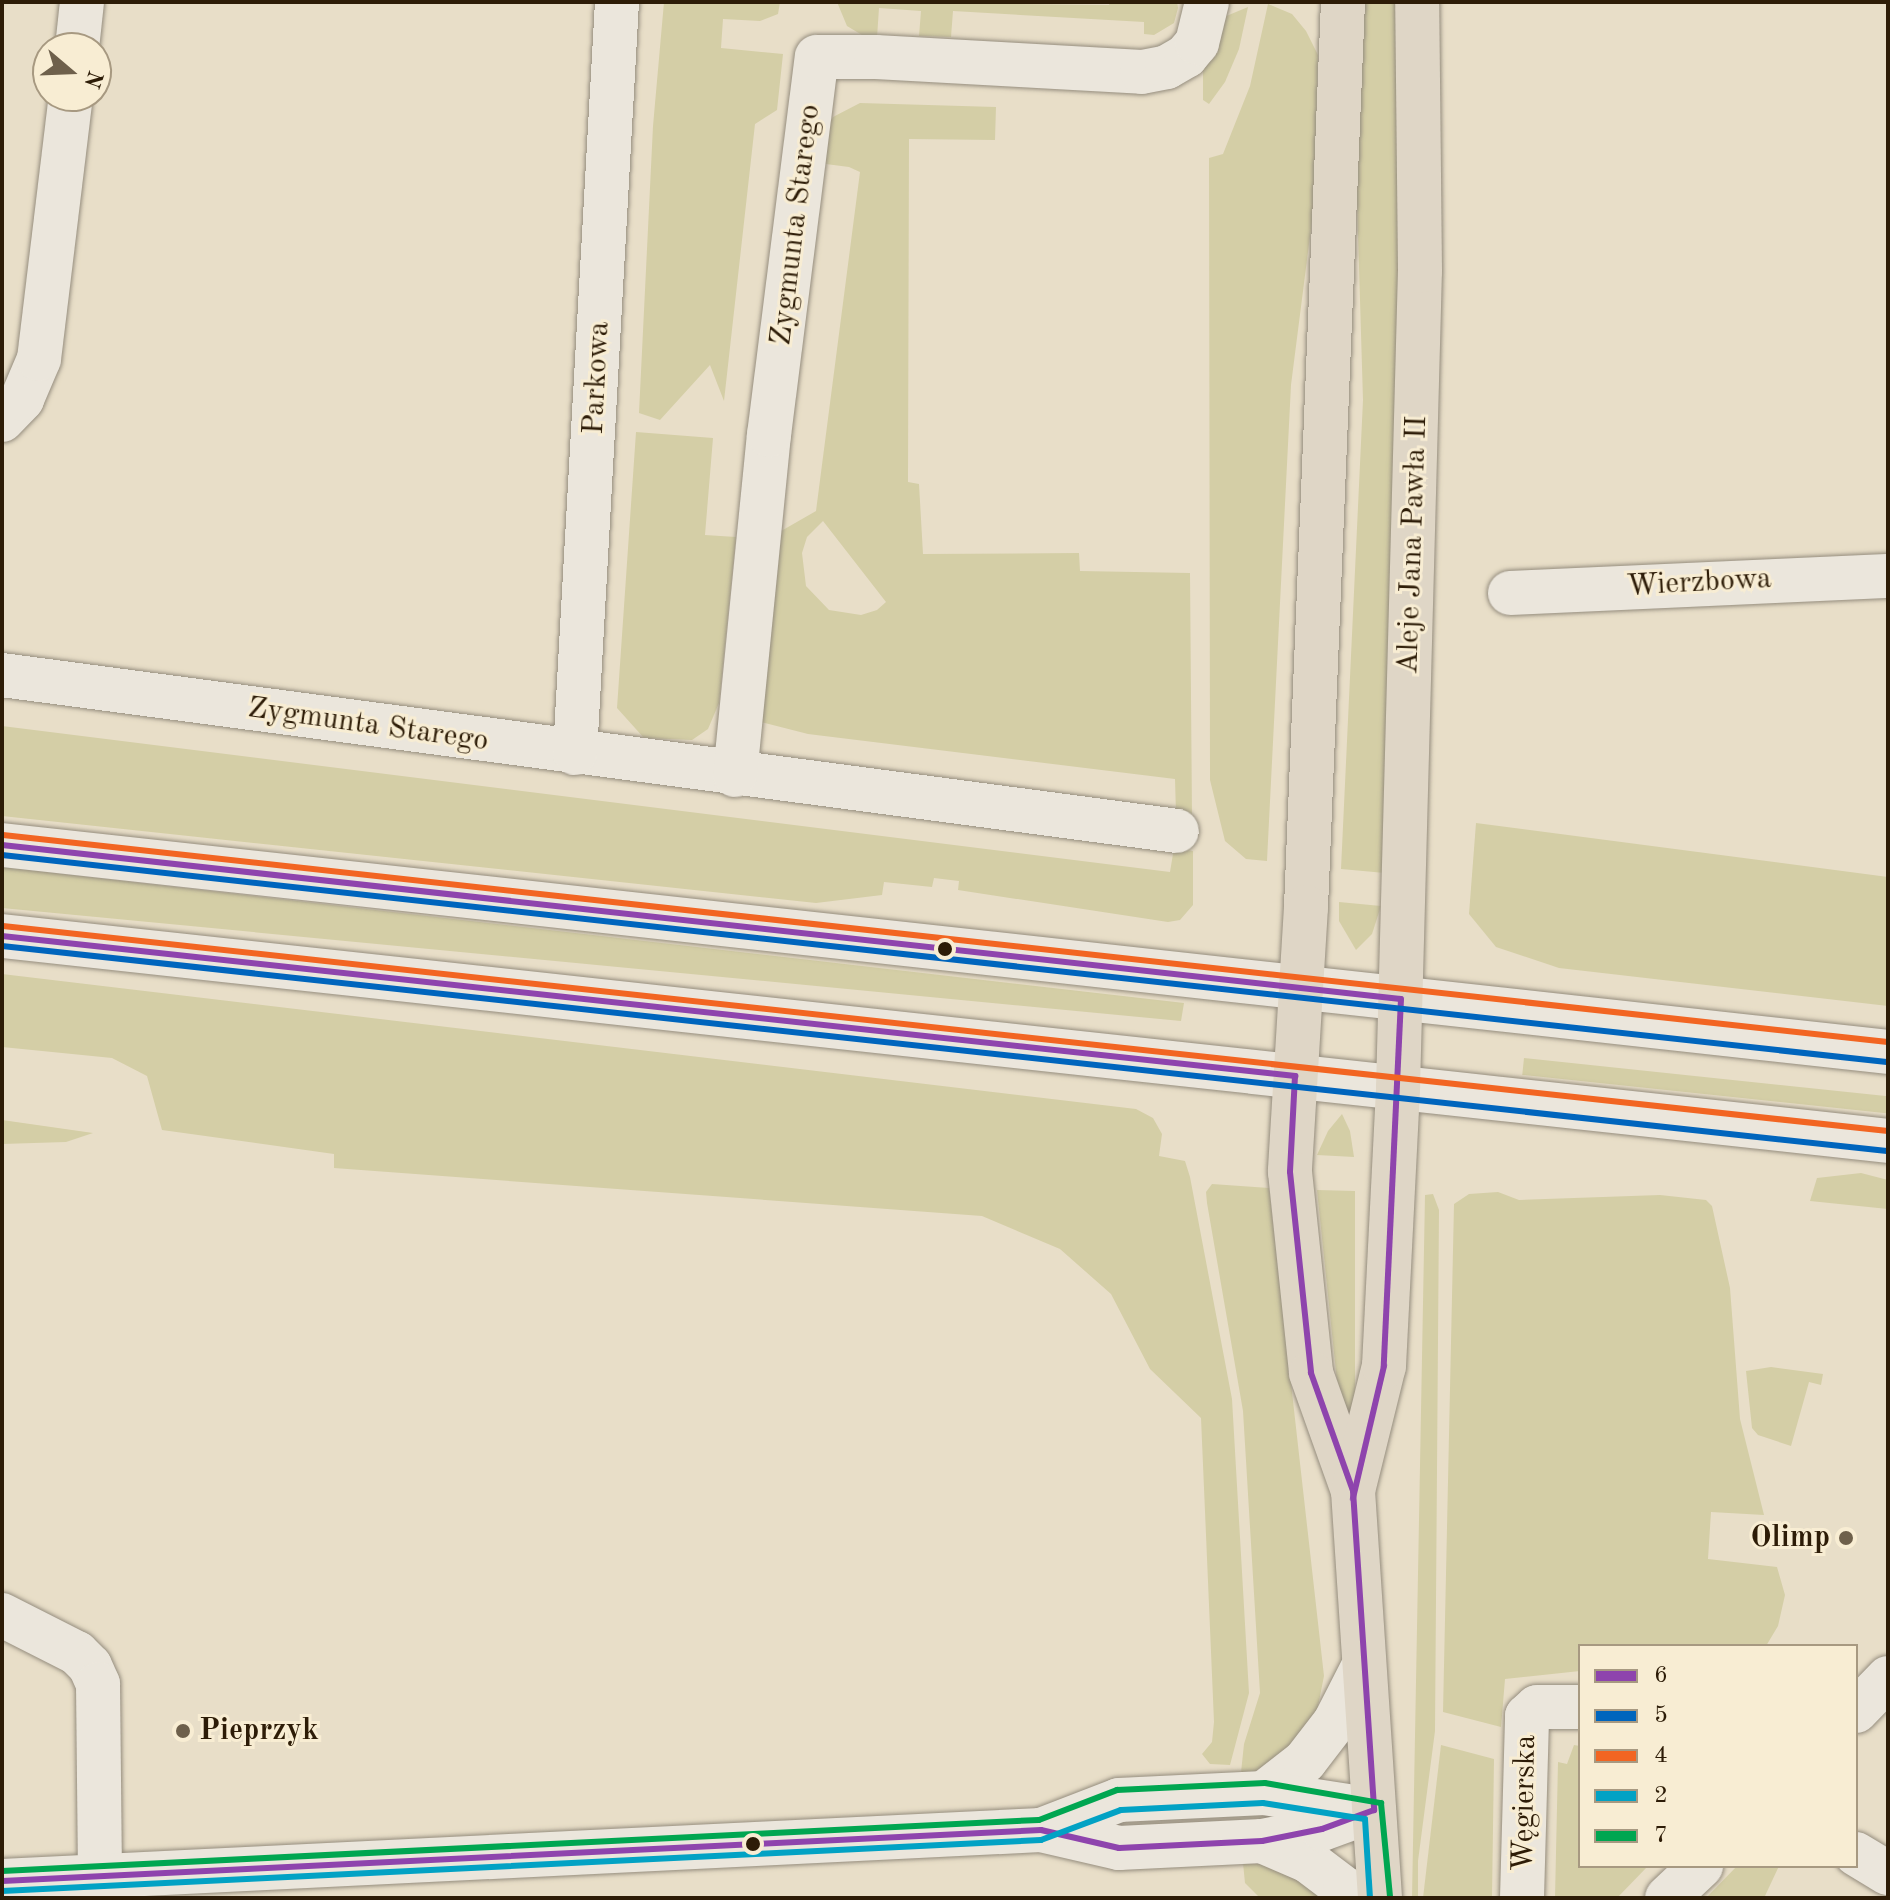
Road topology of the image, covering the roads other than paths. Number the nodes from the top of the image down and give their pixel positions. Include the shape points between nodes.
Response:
1 (82, 2) edge
2 (617, 2) edge
3 (1207, 2) edge
4 (1343, 2) edge
5 (1417, 2) edge
6 (79, 32) edge
7 (69, 112) edge
8 (2, 420) edge
9 (1888, 576) edge
10 (1510, 593) dead end
11 (2, 675) edge
12 (575, 753) junction
13 (735, 775) junction
14 (1177, 831) dead end
15 (2, 845) edge
16 (3, 937) edge
17 (1302, 989) junction
18 (1401, 999) junction
19 (1888, 1052) edge
20 (1295, 1076) junction
21 (1398, 1088) junction
22 (1888, 1141) edge
23 (1353, 1491) junction
24 (2, 1615) edge
25 (1364, 1665) junction
26 (1888, 1678) edge
27 (1578, 1707) edge
28 (1858, 1709) edge
29 (1264, 1793) junction
30 (1374, 1810) junction
31 (1041, 1830) junction
32 (1262, 1841) junction
33 (1858, 1855) edge
34 (1699, 1868) edge
35 (1888, 1873) edge
36 (100, 1877) junction
37 (2, 1881) edge
38 (1350, 1898) edge
39 (1380, 1898) edge
40 (1522, 1898) edge
41 (1667, 1898) edge

1 - 6 street
2 - 12 street, Parkowa
3 - 13 street, Zygmunta Starego via 1197,43 1186,56 1142,72 817,57 769,435
4 - 17 main road
5 - 18 main road, Aleje Jana Pawła II via 1420,271
7 - 8 street via 39,359 22,399
9 - 10 street, Wierzbowa
11 - 12 street, Zygmunta Starego
12 - 13 street, Zygmunta Starego
13 - 14 street, Zygmunta Starego
15 - 17 street
16 - 20 street
17 - 18 street
17 - 20 main road
18 - 19 street
18 - 21 main road, Aleje Jana Pawła II
20 - 21 street
20 - 23 main road via 1290,1172 1311,1373
21 - 22 street
21 - 23 main road, Aleje Jana Pawła II via 1384,1366
23 - 25 main road
24 - 36 street via 77,1653 98,1684
25 - 29 street via 1335,1722 1313,1751
25 - 30 main road
26 - 28 street
27 - 40 street, Węgierska via 1537,1707 1527,1716
29 - 30 street
29 - 31 street via 1119,1800
30 - 32 street via 1322,1829
30 - 39 main road
31 - 32 street via 1119,1848
31 - 36 street
32 - 38 street via 1308,1861
33 - 35 street
34 - 41 street
36 - 37 street

